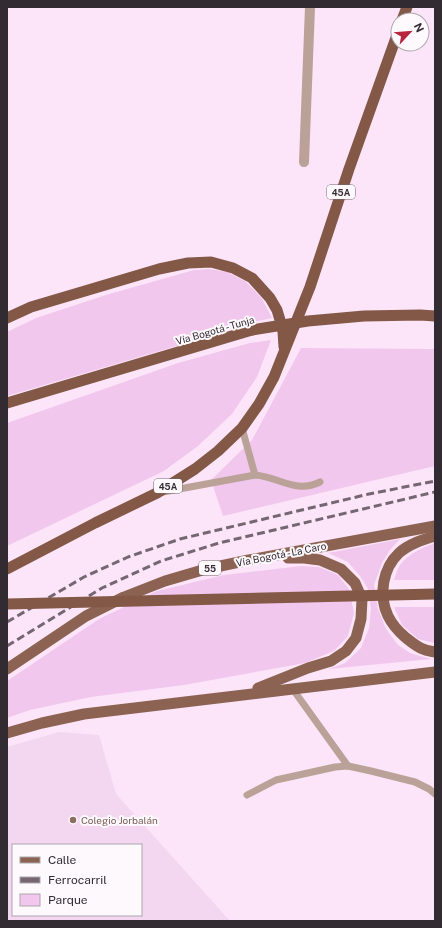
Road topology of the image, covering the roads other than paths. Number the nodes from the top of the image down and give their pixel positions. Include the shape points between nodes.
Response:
1 (310, 7) edge
2 (391, 52) edge
3 (304, 162) dead end
4 (435, 316) edge
5 (7, 318) edge
6 (284, 352) junction
7 (7, 403) edge
8 (242, 428) junction
9 (255, 475) junction
10 (320, 482) dead end
11 (157, 493) junction
12 (435, 526) edge
13 (435, 536) edge
14 (249, 560) junction
15 (7, 569) edge
16 (435, 594) edge
17 (7, 604) edge
18 (435, 652) edge
19 (7, 669) edge
20 (435, 672) edge
21 (292, 688) junction
22 (242, 694) junction
23 (7, 733) edge
24 (348, 766) junction
25 (435, 794) edge
26 (247, 795) dead end

1 - 3 street
2 - 6 highway, 45A via 310,287
4 - 7 highway, Vía Bogotá - Tunja, bridge via 364,316 252,330
5 - 6 highway via 31,307 159,269 188,263 211,262 233,268 252,278 270,298 280,320
6 - 8 highway, 45A via 267,390
8 - 9 lane
8 - 11 highway, 45A via 195,469
9 - 10 lane via 306,487
9 - 11 lane
11 - 15 highway, 45A via 95,522
12 - 14 main road, Vía Bogotá - La Caro / 55
13 - 18 main road via 415,542 399,553 388,567 382,585 388,615 398,630 410,642
14 - 19 main road, Vía Bogotá - La Caro / 55 via 165,581 124,597 86,616
14 - 22 main road via 304,558 320,560 341,569 355,583 362,599 361,619 356,638 346,651 331,661
16 - 17 highway, bridge
20 - 21 main road
21 - 22 main road
21 - 24 lane
22 - 23 main road via 84,714 42,722
24 - 25 lane via 415,782
24 - 26 lane via 276,780

